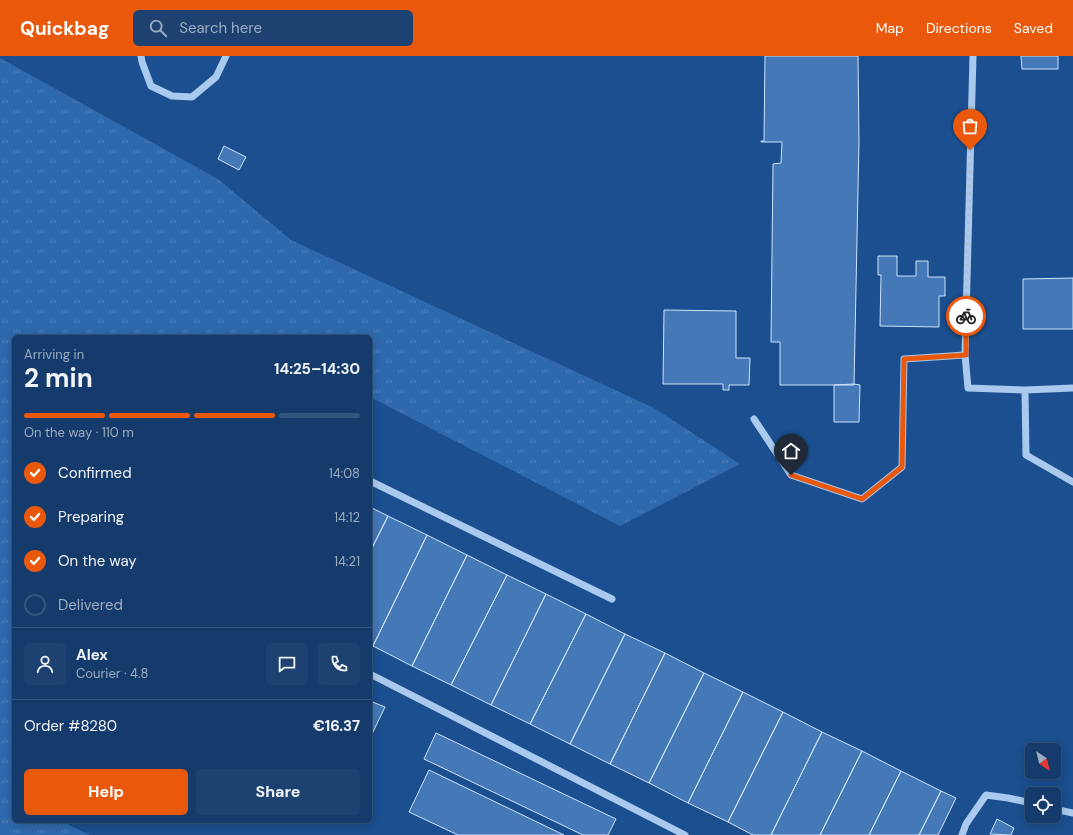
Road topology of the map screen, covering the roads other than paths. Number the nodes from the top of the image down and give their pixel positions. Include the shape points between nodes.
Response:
1 (141, 56) edge
2 (226, 56) edge
3 (973, 56) edge
4 (966, 355) junction
5 (1073, 388) edge
6 (1025, 390) junction
7 (754, 419) dead end
8 (372, 482) edge
9 (1073, 482) edge
10 (612, 598) dead end
11 (372, 675) edge
12 (1025, 802) edge
13 (1061, 810) edge
14 (1073, 813) edge
15 (684, 835) edge
16 (962, 835) edge

1 - 2 lane via 151,86 172,96 192,96 216,77
3 - 4 lane
4 - 6 lane via 968,388
4 - 7 lane via 904,359 902,467 862,499 791,475
5 - 6 lane
6 - 9 lane via 1026,455
8 - 10 lane
11 - 15 lane
12 - 16 lane via 986,795 966,824
13 - 14 lane

